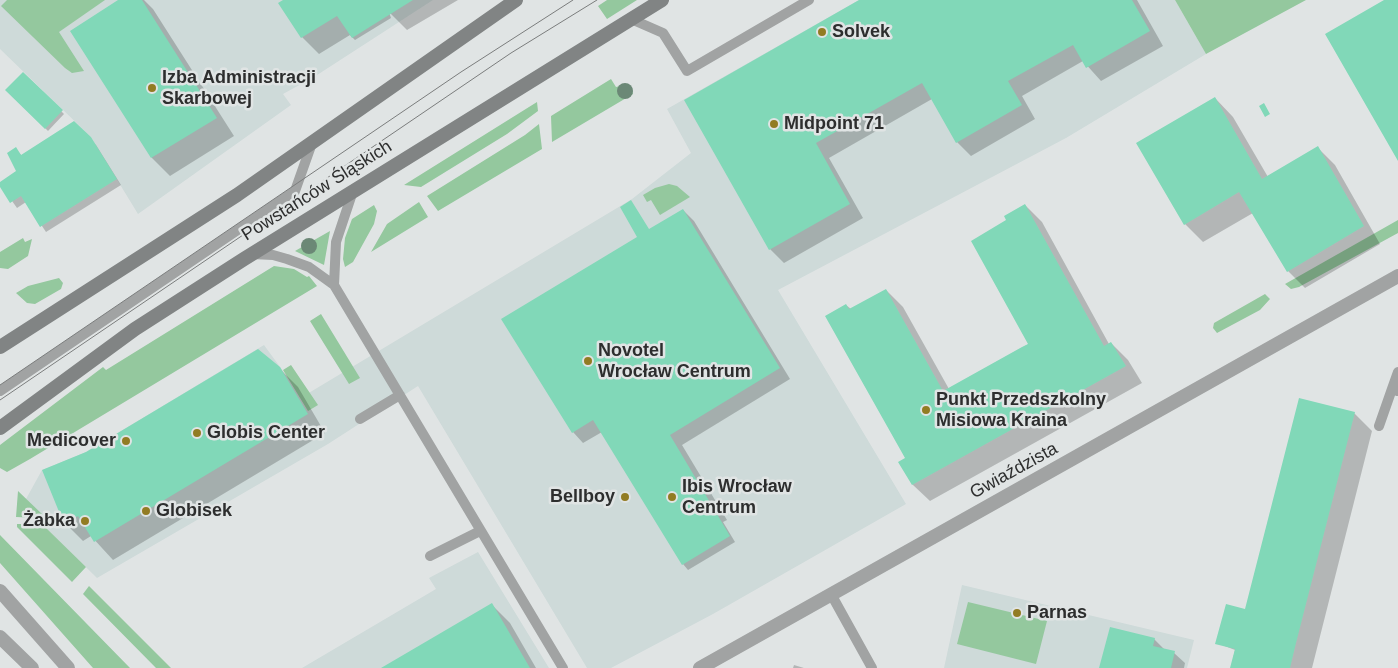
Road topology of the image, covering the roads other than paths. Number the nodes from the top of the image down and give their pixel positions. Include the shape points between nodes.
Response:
1 (516, 0) edge
2 (662, 0) edge
3 (809, 0) edge
4 (631, 19) junction
5 (312, 143) junction
6 (353, 191) junction
7 (251, 254) junction
8 (1397, 278) edge
9 (334, 285) junction
10 (0, 347) edge
11 (1398, 372) edge
12 (1396, 389) edge
13 (0, 391) edge
14 (400, 395) junction
15 (360, 419) dead end
16 (1379, 426) dead end
17 (0, 428) edge
18 (480, 531) junction
19 (430, 556) dead end
20 (0, 591) edge
21 (832, 594) junction
22 (0, 636) edge
23 (32, 668) edge
24 (68, 668) edge
25 (563, 668) edge
26 (700, 668) edge
27 (872, 668) edge

1 - 5 main road
2 - 4 main road, Powstańców Śląskich
3 - 4 lane via 687,71 663,32
4 - 6 main road, Powstańców Śląskich
5 - 10 main road
5 - 13 lane via 295,191
6 - 7 main road, Powstańców Śląskich
6 - 9 lane via 336,242
7 - 9 lane via 287,259 309,268
7 - 17 main road, Powstańców Śląskich via 135,329
8 - 21 street, Gwiaździsta
9 - 14 lane
11 - 12 lane
12 - 16 lane
14 - 15 lane
14 - 18 lane
18 - 19 lane
18 - 25 lane
20 - 24 street
21 - 26 street, Gwiaździsta
21 - 27 lane
22 - 23 street

